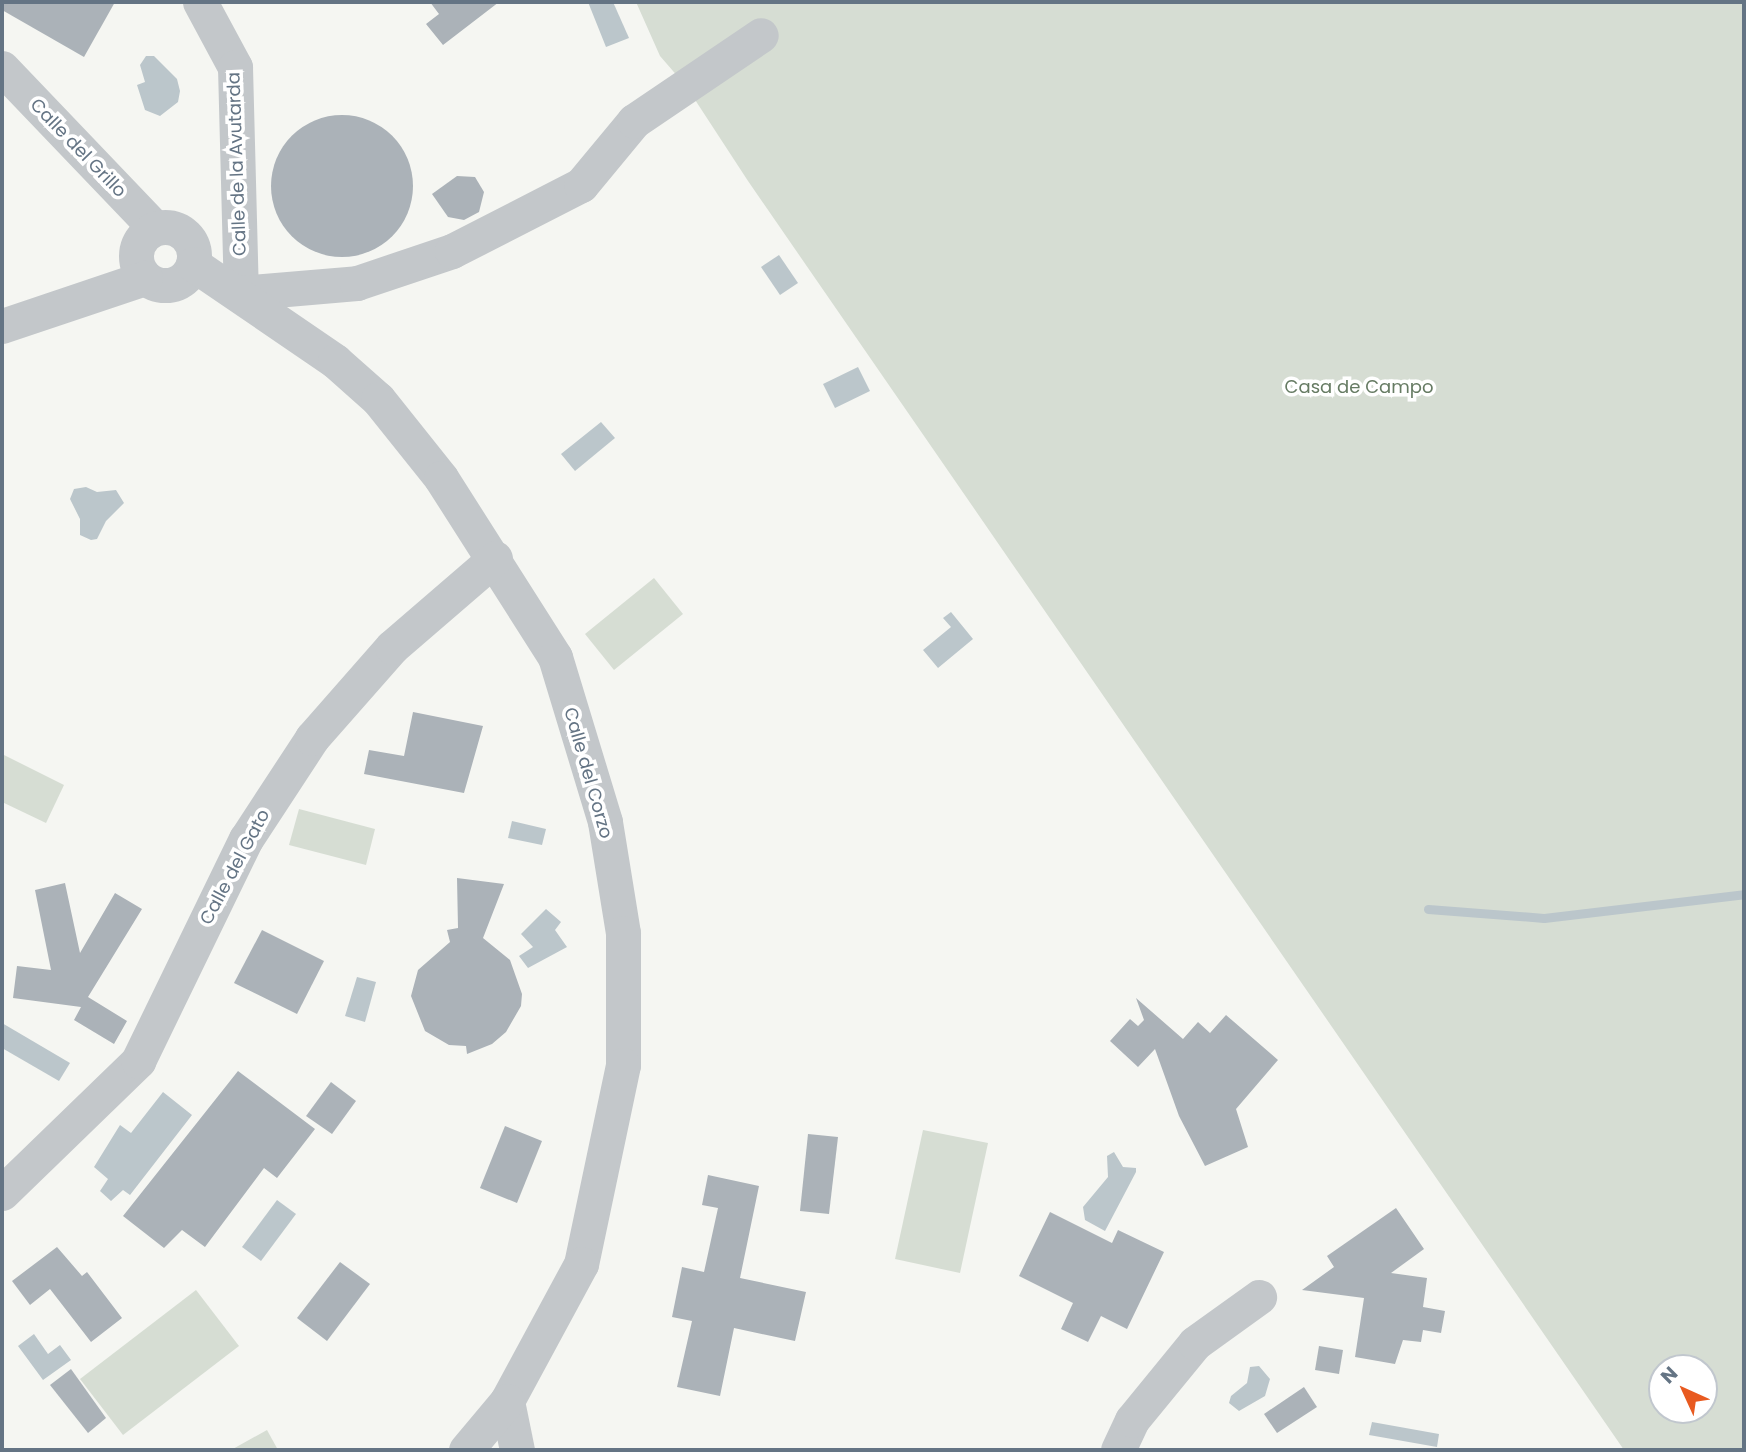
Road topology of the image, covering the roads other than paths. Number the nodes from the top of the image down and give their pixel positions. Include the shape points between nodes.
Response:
1 (200, 2) edge
2 (761, 35) dead end
3 (2, 68) edge
4 (155, 228) junction
5 (193, 264) junction
6 (145, 278) junction
7 (241, 293) junction
8 (2, 326) edge
9 (495, 558) junction
10 (2, 1193) edge
11 (1259, 1297) dead end
12 (507, 1401) junction
13 (466, 1450) edge
14 (517, 1450) edge
15 (1118, 1450) edge

1 - 7 street, Calle de la Avutarda via 235,67
2 - 7 street via 634,121 581,185 452,251 357,283
3 - 4 street, Calle del Grillo
4 - 5 street via 182,232 192,246
4 - 6 street via 146,233 136,250 138,270
5 - 6 street via 173,285
5 - 7 street, Calle del Corzo
6 - 8 street
7 - 9 street, Calle del Corzo via 335,361 378,399
9 - 10 street, Calle del Gato via 392,647 312,738 246,839 138,1061
9 - 12 street, Calle del Corzo via 555,657 605,822 623,933 623,1065 580,1264
11 - 15 street via 1195,1343 1132,1420
12 - 13 street, Calle del Corzo
12 - 14 street

